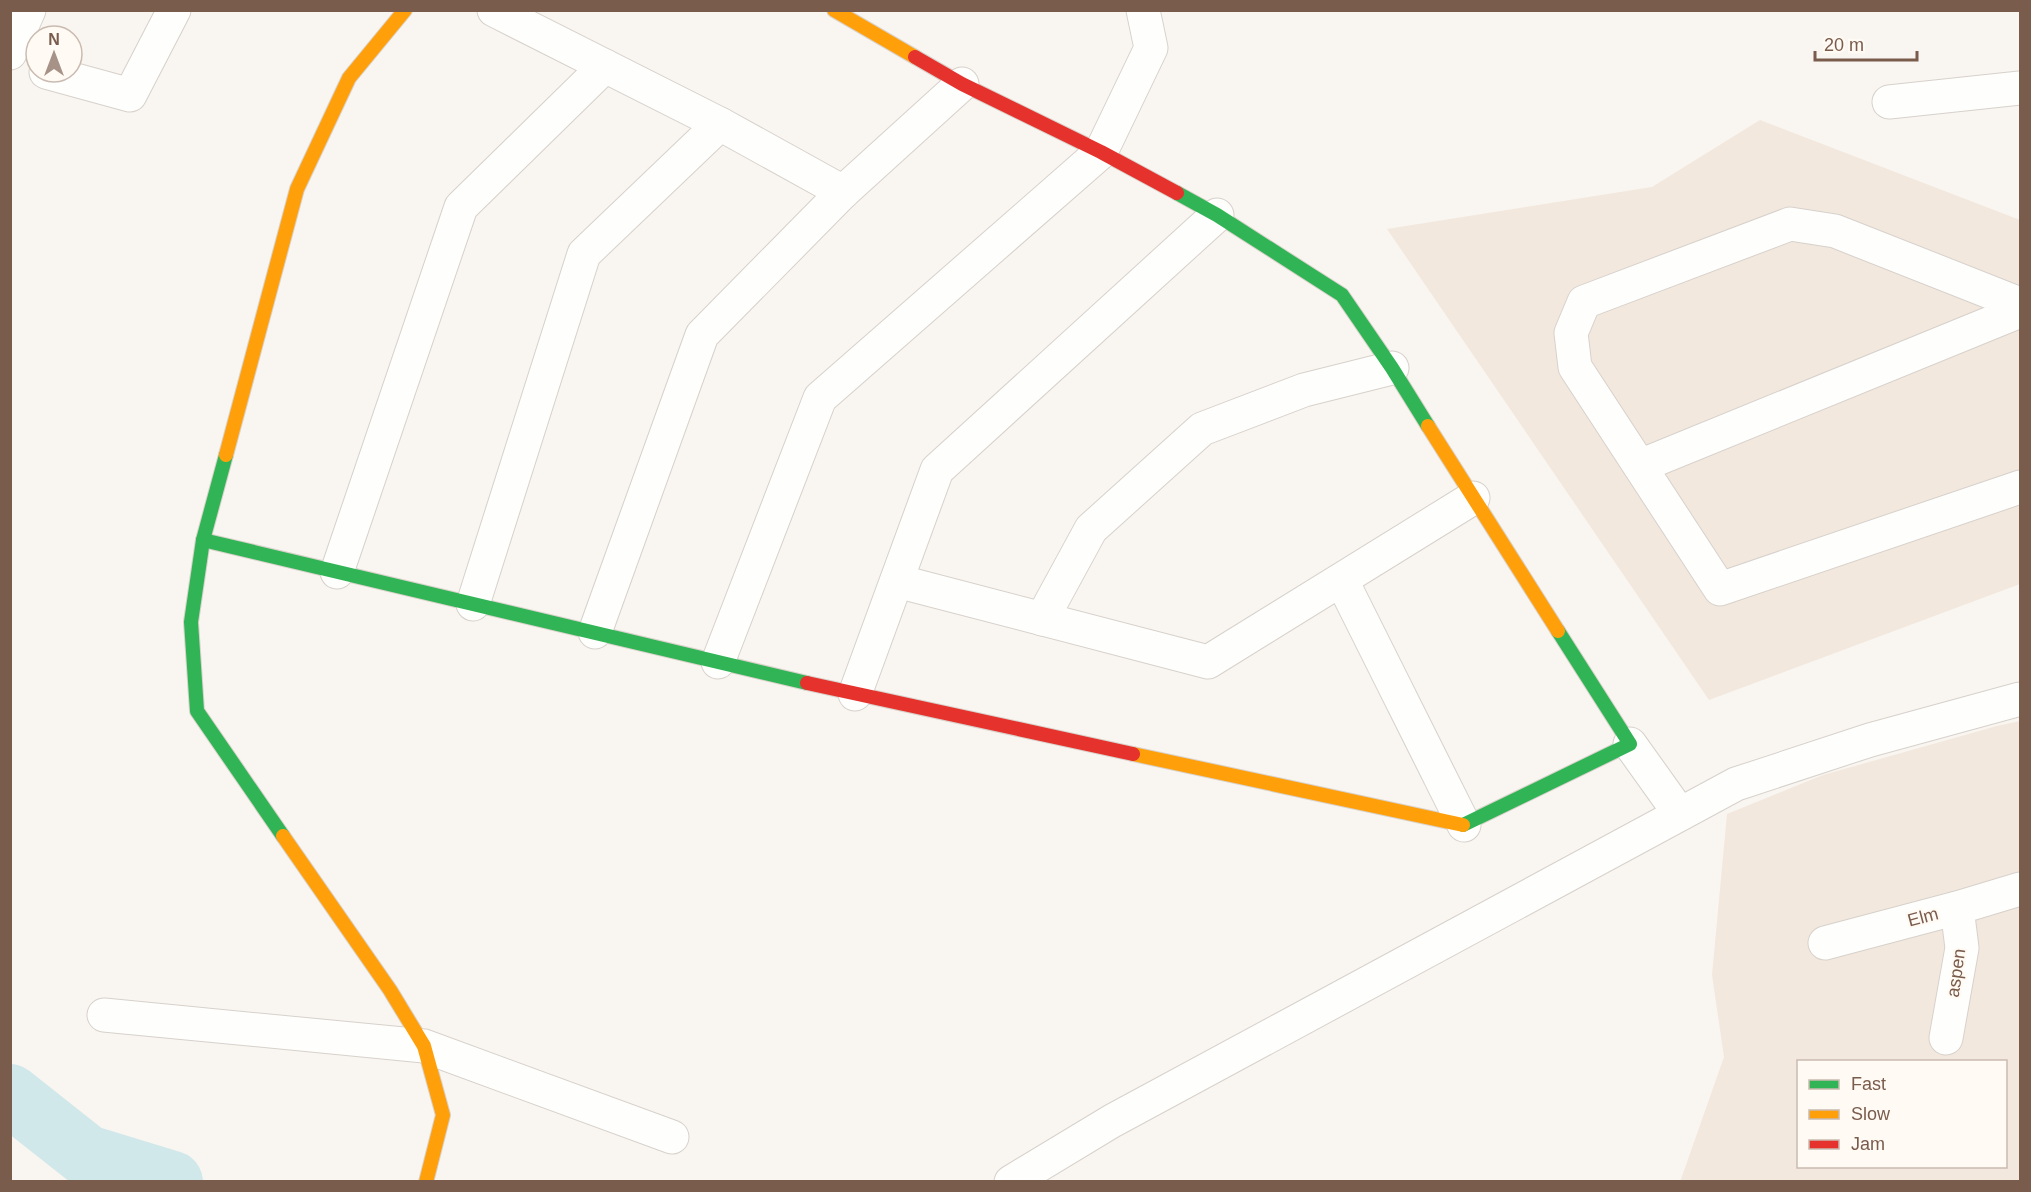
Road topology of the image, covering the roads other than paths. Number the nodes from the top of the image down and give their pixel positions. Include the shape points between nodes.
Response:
1 (29, 10) edge
2 (174, 10) edge
3 (405, 10) edge
4 (494, 10) edge
5 (834, 10) edge
6 (1143, 10) edge
7 (10, 53) edge
8 (605, 66) junction
9 (84, 82) edge
10 (962, 84) junction
11 (2020, 88) edge
12 (1889, 102) dead end
13 (720, 124) junction
14 (1101, 152) junction
15 (843, 192) junction
16 (1217, 215) junction
17 (2020, 304) edge
18 (2020, 311) edge
19 (1392, 368) junction
20 (1640, 466) junction
21 (2020, 487) edge
22 (1473, 498) junction
23 (203, 540) junction
24 (337, 572) junction
25 (897, 581) junction
26 (1342, 581) junction
27 (473, 604) junction
28 (1042, 619) junction
29 (595, 632) junction
30 (718, 662) junction
31 (855, 694) junction
32 (2020, 699) edge
33 (1630, 744) junction
34 (1680, 814) junction
35 (1464, 825) junction
36 (2020, 889) edge
37 (1957, 908) junction
38 (1825, 943) dead end
39 (104, 1015) dead end
40 (1946, 1038) dead end
41 (424, 1046) junction
42 (672, 1137) dead end
43 (426, 1182) edge
44 (1011, 1182) edge

1 - 7 street
2 - 9 street via 130,95
3 - 23 street via 350,78 297,189
4 - 8 street
5 - 10 street
6 - 14 street via 1151,48
8 - 13 street
8 - 24 street via 461,207
10 - 14 street
10 - 15 street
11 - 12 street
13 - 15 street
13 - 27 street via 584,254
14 - 16 street
14 - 30 street via 820,398
15 - 29 street via 702,335
16 - 19 street via 1342,295
16 - 25 street via 937,470
17 - 20 street via 1835,231 1790,224 1584,302 1571,333 1575,367
18 - 20 street
19 - 22 street
19 - 28 street via 1304,390 1202,429 1091,529
20 - 21 street via 1720,589
22 - 26 street
22 - 33 street
23 - 24 street
23 - 41 street via 191,622 197,711 390,990
24 - 27 street
25 - 28 street
25 - 31 street
26 - 28 street via 1208,662
26 - 35 street
27 - 29 street
29 - 30 street
30 - 31 street
31 - 35 street
32 - 34 street via 1870,740 1736,784
33 - 34 street
33 - 35 street
34 - 44 street via 1112,1121
36 - 37 street, Elm
37 - 38 street, Elm
37 - 40 street, aspen via 1962,948
39 - 41 street
41 - 42 street
41 - 43 street via 442,1115

